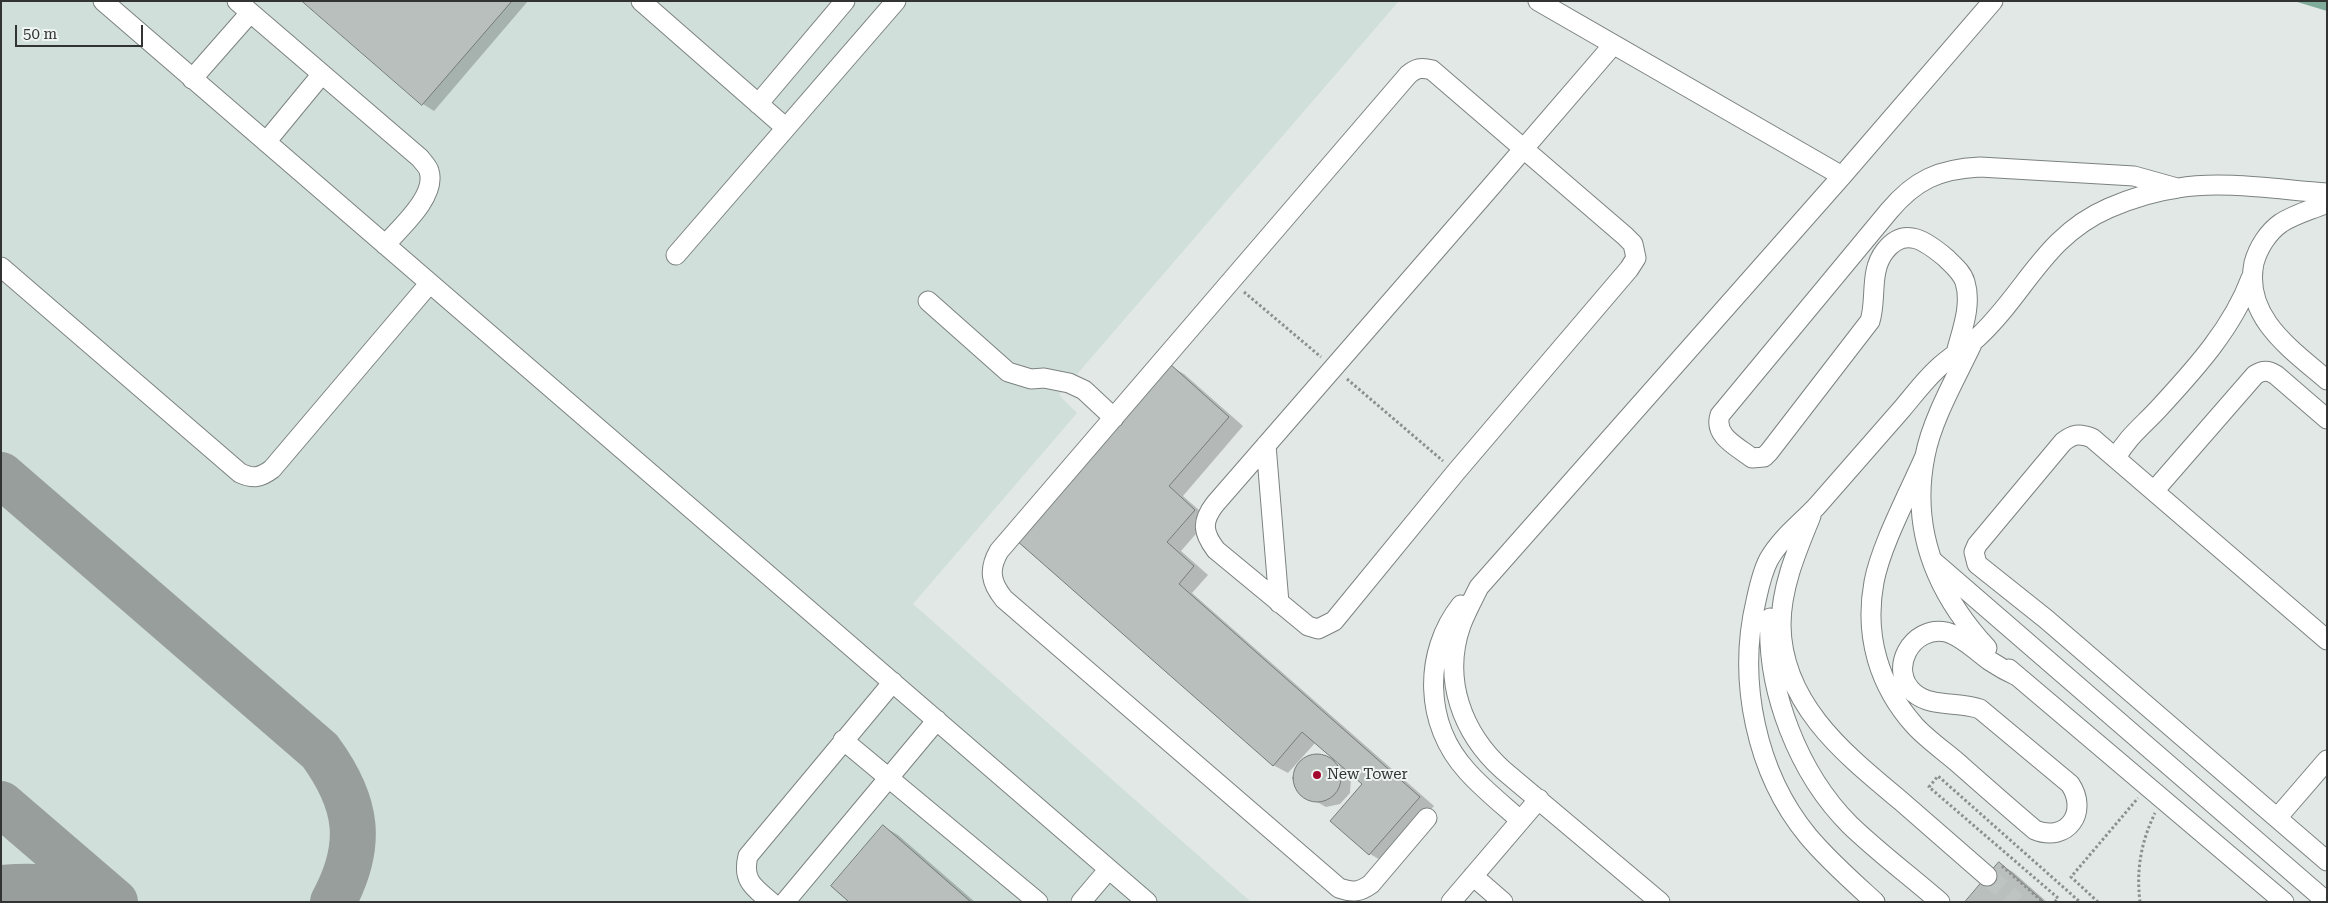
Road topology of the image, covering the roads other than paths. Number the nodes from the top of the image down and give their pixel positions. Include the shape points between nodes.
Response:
1 (103, 1) edge
2 (641, 1) edge
3 (845, 1) edge
4 (896, 1) edge
5 (1538, 1) edge
6 (1993, 1) edge
7 (243, 7) edge
8 (1613, 45) junction
9 (322, 74) junction
10 (192, 78) junction
11 (758, 104) junction
12 (786, 128) junction
13 (266, 142) junction
14 (1523, 149) junction
15 (1842, 176) junction
16 (2177, 188) junction
17 (2327, 193) edge
18 (2327, 203) edge
19 (384, 246) junction
20 (676, 255) dead end
21 (1, 267) edge
22 (2252, 274) junction
23 (429, 284) junction
24 (928, 300) dead end
25 (1972, 342) junction
26 (1956, 353) junction
27 (2327, 380) edge
28 (1114, 418) junction
29 (2327, 418) edge
30 (1266, 445) junction
31 (1925, 456) junction
32 (2116, 458) junction
33 (2154, 492) junction
34 (1808, 515) junction
35 (1931, 560) junction
36 (1479, 587) junction
37 (1279, 603) junction
38 (1775, 627) junction
39 (2327, 640) edge
40 (2017, 676) junction
41 (893, 682) junction
42 (936, 720) junction
43 (843, 740) junction
44 (2327, 760) edge
45 (889, 778) junction
46 (1539, 799) junction
47 (1427, 818) dead end
48 (2277, 818) junction
49 (1520, 820) junction
50 (2327, 861) edge
51 (1109, 869) junction
52 (1473, 876) junction
53 (1987, 876) tunnel mouth
54 (771, 902) edge
55 (784, 902) edge
56 (1038, 902) edge
57 (1081, 902) edge
58 (1147, 902) edge
59 (1451, 902) edge
60 (1503, 902) edge
61 (1660, 902) edge
62 (1875, 902) edge
63 (1940, 902) edge
64 (2284, 902) edge
65 (2327, 902) edge

1 - 10 street
2 - 11 street
3 - 11 street
4 - 12 street
5 - 8 street
6 - 15 street
7 - 9 street
7 - 10 street
8 - 14 street
8 - 15 street
9 - 13 street
9 - 19 street via 420,158 429,170 431,185 425,198
10 - 13 street
11 - 12 street
12 - 20 street
13 - 19 street
14 - 28 street via 1432,70 1415,69
14 - 30 street
14 - 37 street via 1633,244 1636,258 1334,621 1318,629 1308,626
15 - 36 street
16 - 17 street via 2208,185
16 - 25 street via 2107,209 2079,224 2054,245 2009,304
16 - 26 street via 2134,176 1980,167 1938,173 1919,182 1893,206 1720,415 1718,429 1752,458 1764,457 1769,452 1870,321 1878,263 1892,243 1902,239 1916,238 1927,242 1965,280 1967,310
18 - 22 street via 2280,224 2256,255
19 - 23 street
21 - 23 street via 240,473 251,478 263,476 272,469
22 - 27 street via 2253,293 2270,329
22 - 32 street via 2222,333 2162,404 2129,437
23 - 41 street
24 - 28 street via 1008,372 1031,379 1069,382 1084,390
25 - 26 street
25 - 31 street via 1933,430
26 - 34 street via 1938,368
28 - 47 street via 999,551 992,563 995,589 1339,888 1350,892 1362,891 1371,884
29 - 33 street via 2276,375 2262,371 2255,375
30 - 37 street
30 - 37 street via 1215,504 1205,525 1207,538 1216,550
31 - 35 street via 1922,520
31 - 40 street via 1881,557 1874,582 1872,637 1877,664 1894,700 1916,727 2035,830 2052,834 2069,826 2077,810 2075,792 2070,784 1980,709 1934,702 1913,692 1905,677 1903,660 1914,640 1924,634 1946,632
32 - 33 street
32 - 48 street via 2083,434 2073,435 2063,442 1977,545 1974,552 1977,564 2046,619
33 - 39 street
34 - 38 street
34 - 62 street via 1783,539 1761,578 1748,654 1755,722 1769,768 1785,803 1833,864
35 - 40 street via 1940,584 1968,628
35 - 65 street
36 - 46 street via 1456,644 1454,678 1459,704 1466,723 1488,756
36 - 49 street via 1460,606 1441,637 1433,675 1436,708 1447,741 1466,770
38 - 53 street via 1793,681 1826,733 1845,754
38 - 63 street via 1777,686 1796,746 1812,774 1850,825
40 - 64 street
41 - 42 street
41 - 43 street
42 - 45 street
42 - 51 street
43 - 45 street
43 - 54 street via 748,856 745,868 748,880
44 - 48 street
45 - 55 street
45 - 56 street
46 - 49 street
46 - 61 street
48 - 50 street
49 - 52 street
51 - 57 street
51 - 58 street
52 - 59 street
52 - 60 street

